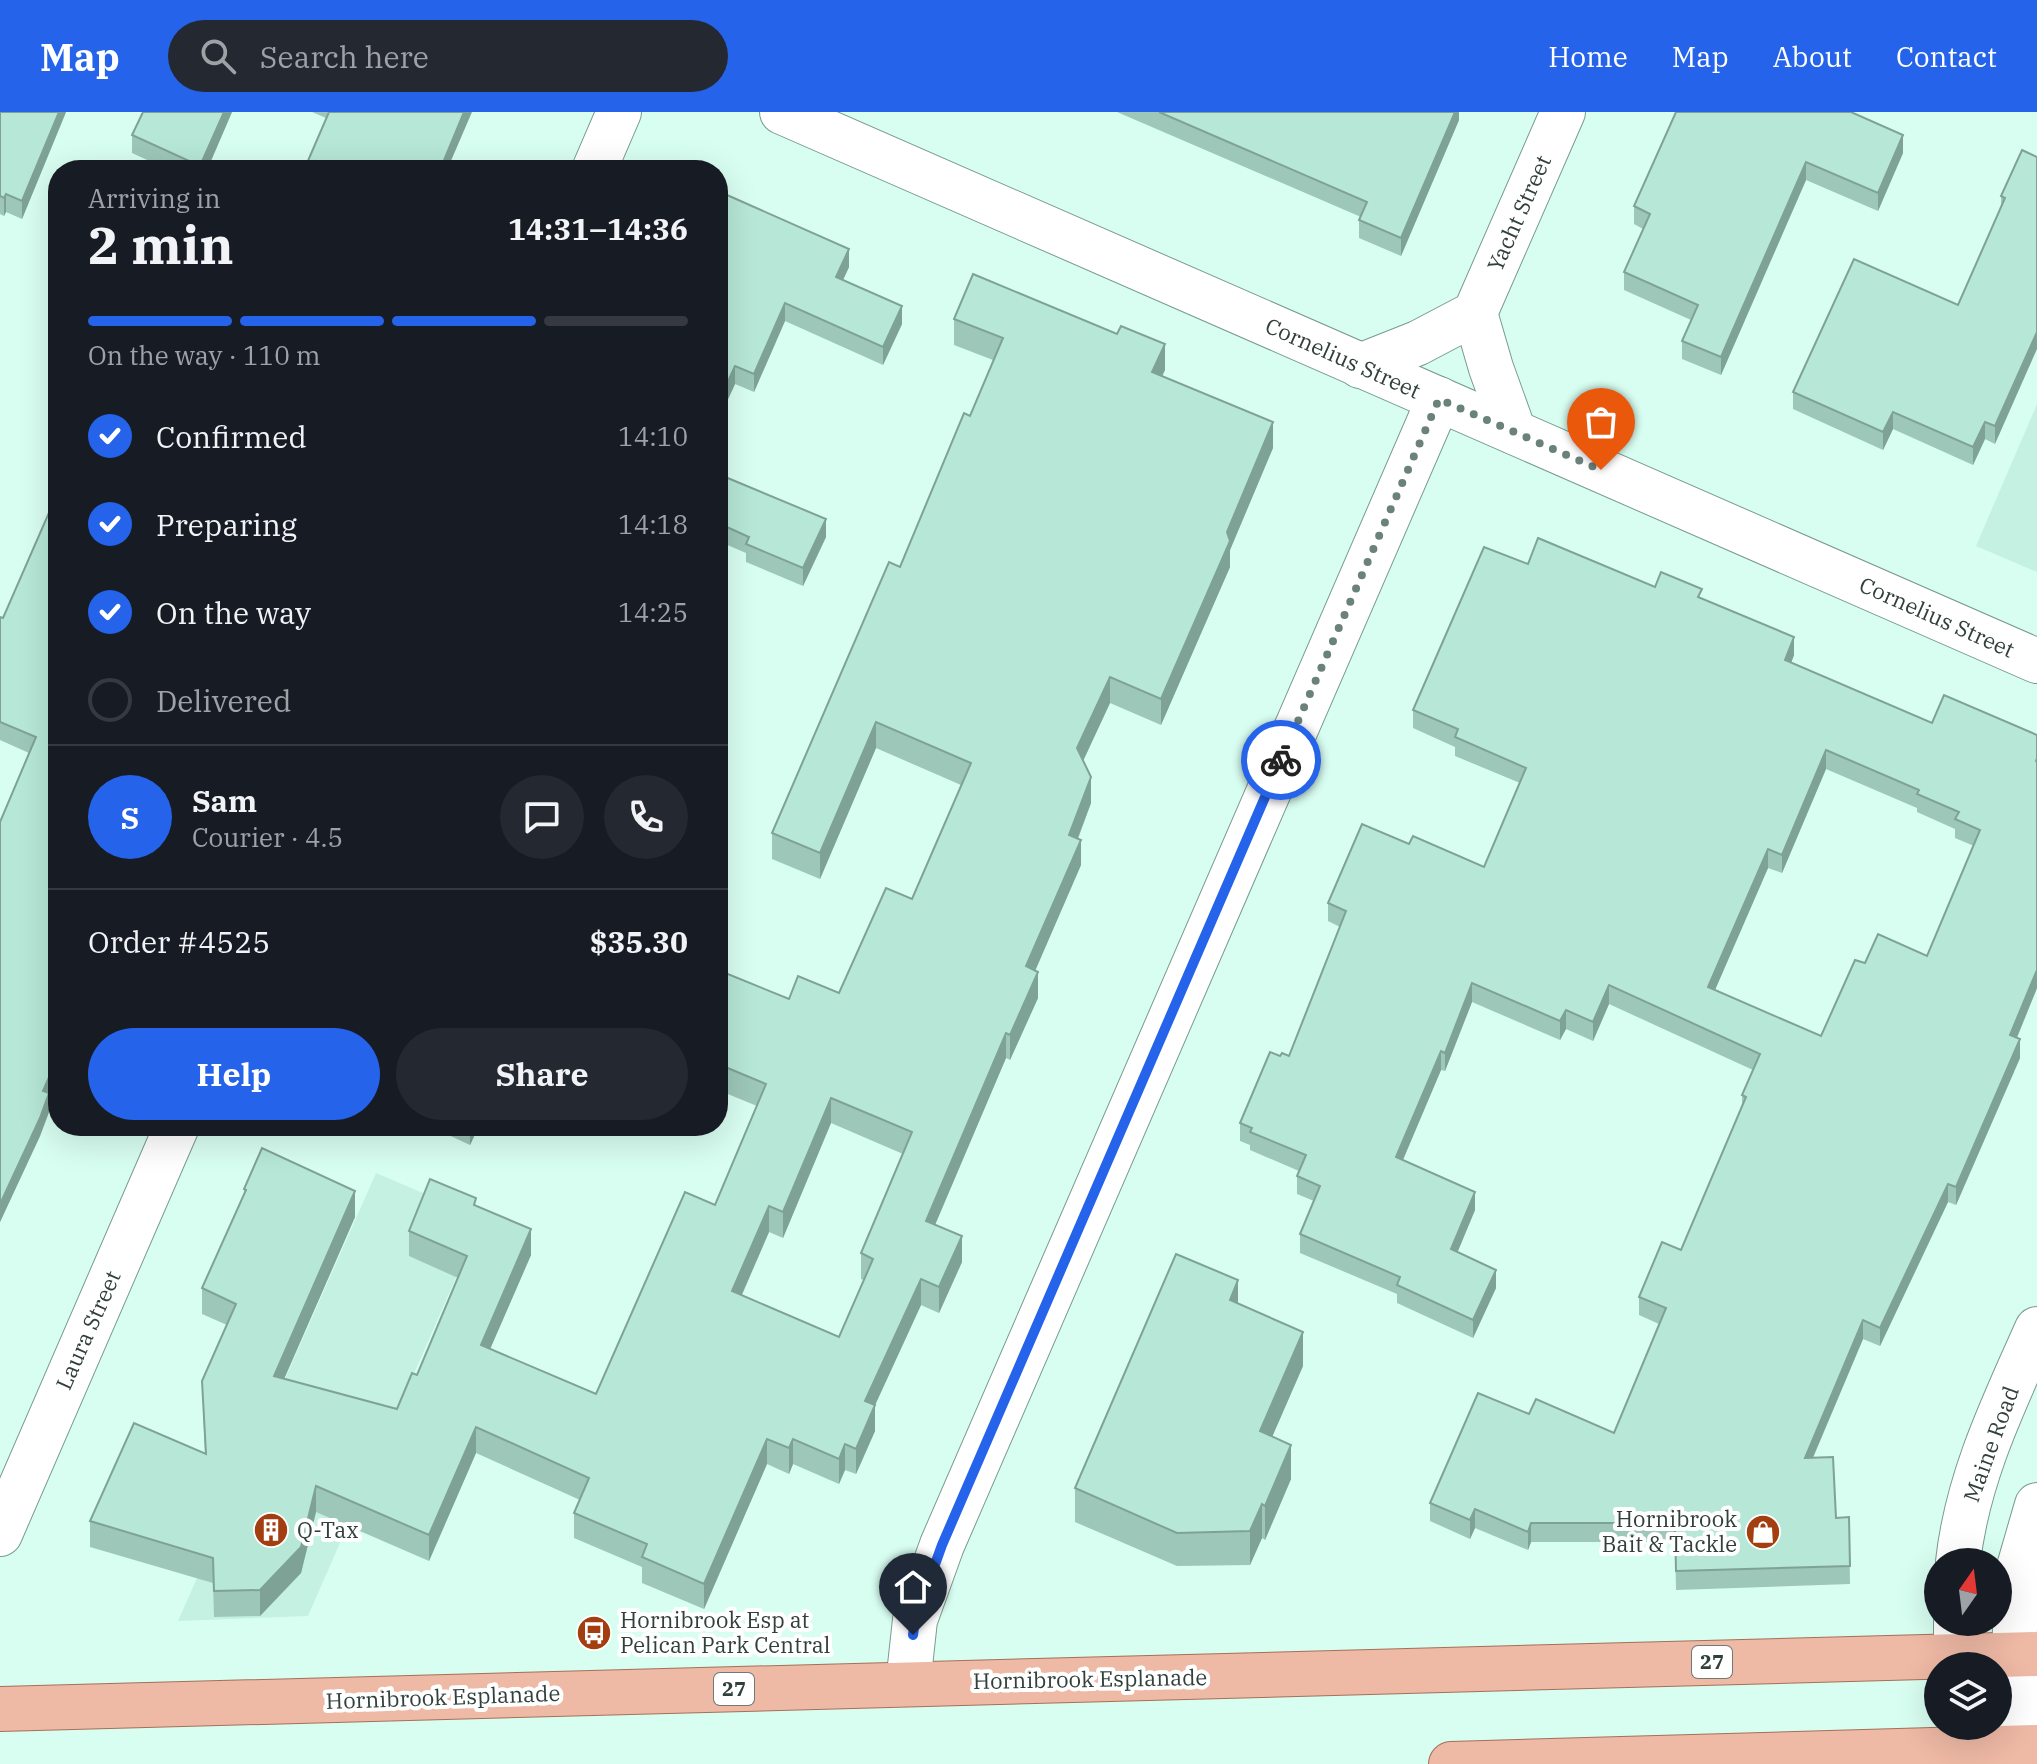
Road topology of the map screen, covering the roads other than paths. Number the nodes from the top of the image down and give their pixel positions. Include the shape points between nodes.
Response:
1 (619, 112) edge
2 (782, 112) edge
3 (1563, 112) edge
4 (598, 160) edge
5 (1475, 313) junction
6 (1360, 366) junction
7 (1439, 399) junction
8 (1514, 432) junction
9 (2037, 661) edge
10 (173, 1136) edge
11 (2037, 1329) edge
12 (2037, 1505) edge
13 (0, 1534) edge
14 (1960, 1548) edge
15 (1956, 1648) edge
16 (2026, 1654) edge
17 (908, 1684) junction
18 (0, 1709) edge
19 (1924, 1740) edge
20 (1974, 1740) edge
21 (2029, 1747) edge
22 (1451, 1764) edge

1 - 4 street
2 - 6 street, Cornelius Street
3 - 5 street, Yacht Street
5 - 6 street
5 - 8 street
6 - 7 street, Cornelius Street
7 - 8 street, Cornelius Street
7 - 17 street via 942,1545 915,1620
8 - 9 street, Cornelius Street
10 - 13 street, Laura Street
11 - 14 street, Maine Road via 1981,1460
12 - 16 street via 2017,1574
15 - 16 main road, Hornibrook Esplanade / 27
15 - 17 main road, Hornibrook Esplanade / 27
16 - 21 street
17 - 18 main road, Hornibrook Esplanade / 27
19 - 22 main road
20 - 21 main road

